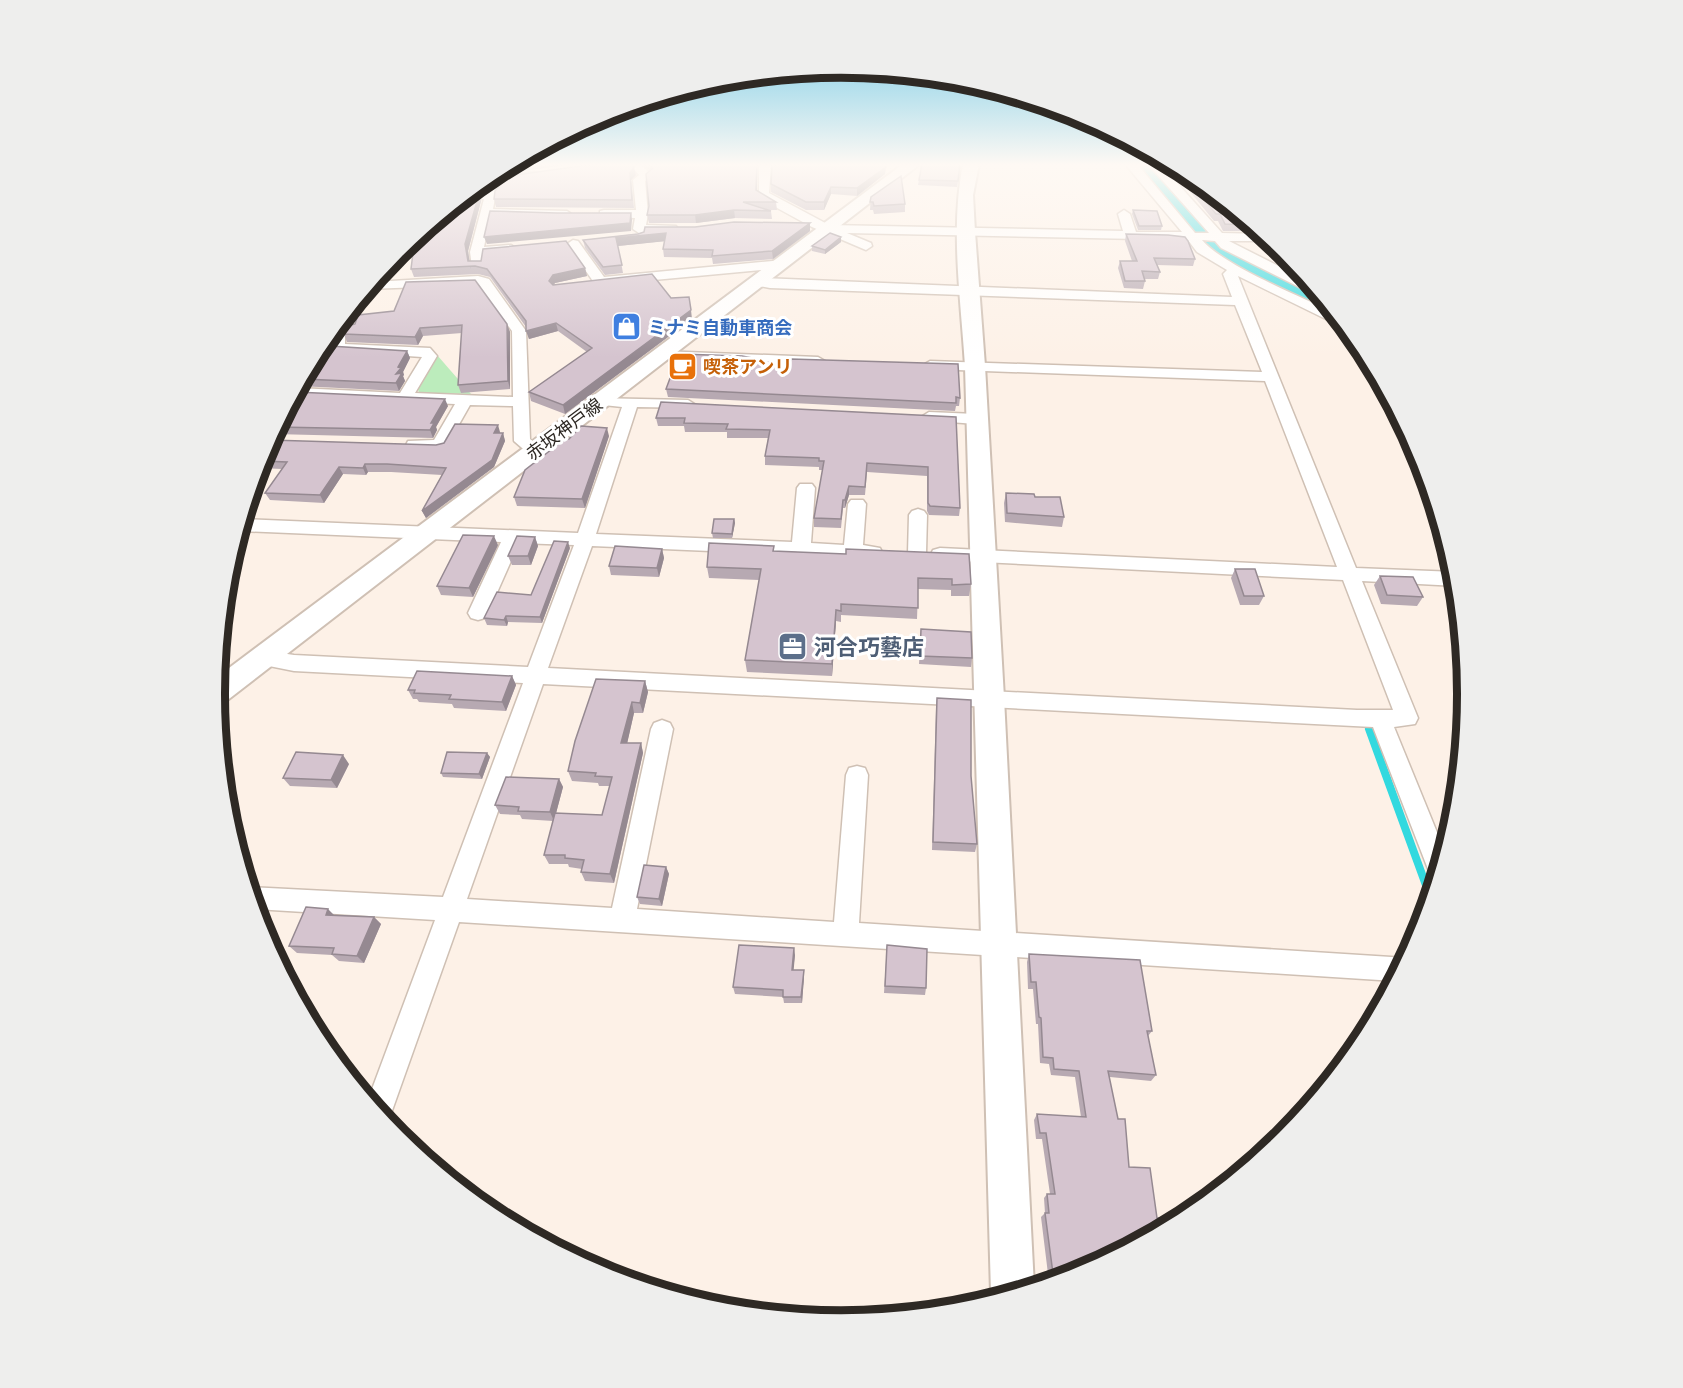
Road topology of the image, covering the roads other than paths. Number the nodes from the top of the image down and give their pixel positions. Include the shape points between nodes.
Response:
1 (481, 229) edge
2 (639, 229) joint
3 (685, 229) edge
4 (819, 229) edge
5 (828, 229) edge
6 (889, 229) edge
7 (966, 229) edge
8 (1129, 229) edge
9 (1184, 229) edge
10 (1209, 229) edge
11 (966, 232) junction
12 (1131, 236) junction
13 (628, 237) edge
14 (1191, 237) junction
15 (1216, 237) junction
16 (1255, 238) edge
17 (573, 244) dead end
18 (866, 246) dead end
19 (519, 248) edge
20 (476, 252) junction
21 (636, 264) dead end
22 (783, 264) junction
23 (1237, 271) junction
24 (657, 276) junction
25 (478, 280) junction
26 (600, 281) junction
27 (759, 282) junction
28 (1299, 282) edge
29 (380, 285) edge
30 (580, 285) edge
31 (968, 292) junction
32 (1241, 301) junction
33 (1326, 314) edge
34 (338, 340) edge
35 (660, 355) junction
36 (835, 361) edge
37 (916, 364) edge
38 (975, 366) junction
39 (1271, 377) junction
40 (304, 393) edge
41 (406, 396) junction
42 (465, 400) junction
43 (600, 401) junction
44 (520, 402) junction
45 (630, 403) junction
46 (702, 406) edge
47 (916, 416) edge
48 (976, 419) junction
49 (394, 444) edge
50 (535, 450) junction
51 (806, 488) dead end
52 (857, 504) dead end
53 (918, 515) dead end
54 (249, 525) edge
55 (427, 533) junction
56 (513, 536) junction
57 (585, 539) junction
58 (801, 548) junction
59 (853, 551) junction
60 (917, 553) junction
61 (982, 556) junction
62 (1349, 574) junction
63 (1447, 579) edge
64 (478, 614) dead end
65 (261, 658) junction
66 (535, 675) junction
67 (225, 686) edge
68 (990, 698) junction
69 (1381, 720) junction
70 (662, 729) dead end
71 (857, 775) dead end
72 (1436, 858) edge
73 (260, 897) edge
74 (451, 909) junction
75 (622, 920) junction
76 (846, 934) junction
77 (999, 945) junction
78 (1393, 968) edge
79 (381, 1103) edge
80 (1013, 1285) edge

1 - 20 street
2 - 3 street
2 - 13 street via 639,236
4 - 22 street, 赤坂神戸線
5 - 18 street
6 - 11 street
7 - 11 street
8 - 12 street
9 - 14 street
10 - 15 street
11 - 12 street
11 - 31 street
12 - 14 street
14 - 15 street
14 - 23 street via 1202,249
15 - 16 street
15 - 28 street via 1243,255
17 - 26 street
19 - 20 street
20 - 25 street
21 - 24 street
22 - 24 street
22 - 27 street, 赤坂神戸線
23 - 32 street via 1230,274
23 - 33 street
24 - 26 street
25 - 29 street
25 - 44 street via 484,282 519,331
26 - 30 street
27 - 31 street
27 - 35 street, 赤坂神戸線
31 - 32 street
31 - 38 street
32 - 39 street
34 - 41 street via 338,348 425,351 429,356
35 - 36 street
35 - 43 street, 赤坂神戸線
37 - 38 street
38 - 39 street
38 - 48 street
39 - 62 street
40 - 41 street
41 - 42 street
42 - 44 street
42 - 49 street via 439,446
43 - 45 street
43 - 50 street, 赤坂神戸線
44 - 50 street via 522,441
45 - 46 street
45 - 57 street
47 - 48 street
48 - 61 street
50 - 55 street, 赤坂神戸線
51 - 58 street
52 - 59 street
53 - 60 street
54 - 55 street
55 - 56 street
55 - 65 street, 赤坂神戸線
56 - 57 street
56 - 64 street
57 - 58 street
57 - 66 street
58 - 59 street
59 - 60 street
60 - 61 street
61 - 62 street
61 - 68 street
62 - 63 street
62 - 69 street via 1407,718
65 - 66 street
65 - 67 street, 赤坂神戸線
66 - 68 street
66 - 74 street
68 - 69 street
68 - 77 street
69 - 72 street
70 - 75 street
71 - 76 street
73 - 74 street
74 - 75 street
74 - 79 street
75 - 76 street
76 - 77 street
77 - 78 street
77 - 80 street

